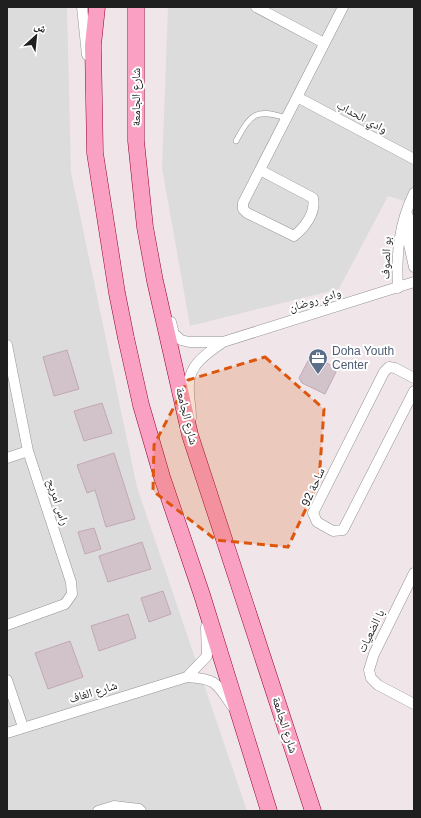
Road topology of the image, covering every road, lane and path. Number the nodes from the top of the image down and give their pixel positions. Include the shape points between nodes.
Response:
1 (82, 7) edge
2 (97, 7) edge
3 (136, 7) edge
4 (256, 7) edge
5 (343, 7) edge
6 (324, 43) junction
7 (93, 76) junction
8 (297, 97) junction
9 (286, 118) junction
10 (236, 142) dead end
11 (414, 159) edge
12 (260, 170) junction
13 (414, 193) edge
14 (408, 206) junction
15 (414, 267) edge
16 (155, 281) junction
17 (414, 282) edge
18 (398, 288) junction
19 (223, 342) junction
20 (7, 345) edge
21 (414, 378) edge
22 (414, 391) edge
23 (190, 436) junction
24 (28, 451) junction
25 (7, 458) edge
26 (414, 573) edge
27 (202, 595) junction
28 (7, 625) edge
29 (187, 677) junction
30 (7, 680) edge
31 (414, 704) edge
32 (240, 718) junction
33 (23, 727) junction
34 (7, 733) edge
35 (98, 811) edge
36 (141, 811) edge
37 (269, 811) edge
38 (312, 811) edge

1 - 7 street via 89,69
2 - 7 main road
3 - 16 main road, شارع الجامعة via 136,141 145,227
4 - 6 street
5 - 6 street
6 - 8 street
7 - 27 main road via 95,154 99,188 125,331 141,405 162,477
8 - 9 street
8 - 11 street, وادي الحداب
9 - 10 lane via 270,113 257,114 247,122
9 - 12 street
12 - 12 street via 243,203 243,209 294,236 309,219 314,206 313,198
13 - 14 street, بو الصوف
14 - 15 street, بو الصوف via 408,240
14 - 18 street, بو الصوف via 399,234
16 - 19 street, وادي روضان via 174,334 189,342
16 - 23 main road, شارع الجامعة
17 - 18 street, وادي روضان
18 - 19 street, وادي روضان
19 - 23 street, وادي روضان via 199,360 190,375
20 - 24 street, راس امريح
21 - 22 street, ساحة 92 via 395,368 388,367 384,372 313,513 317,522 333,531 343,530
23 - 38 main road, شارع الجامعة
24 - 25 street
24 - 28 street, راس امريح via 72,594 65,604
26 - 31 street, با الضعيات via 374,654 369,670 371,678 378,685
27 - 29 street via 207,637 206,656
27 - 32 main road
29 - 32 street, شارع الغاف via 207,679 218,685
29 - 33 street, شارع الغاف
30 - 33 street
32 - 37 main road
33 - 34 street, شارع الغاف
35 - 36 street via 114,806

